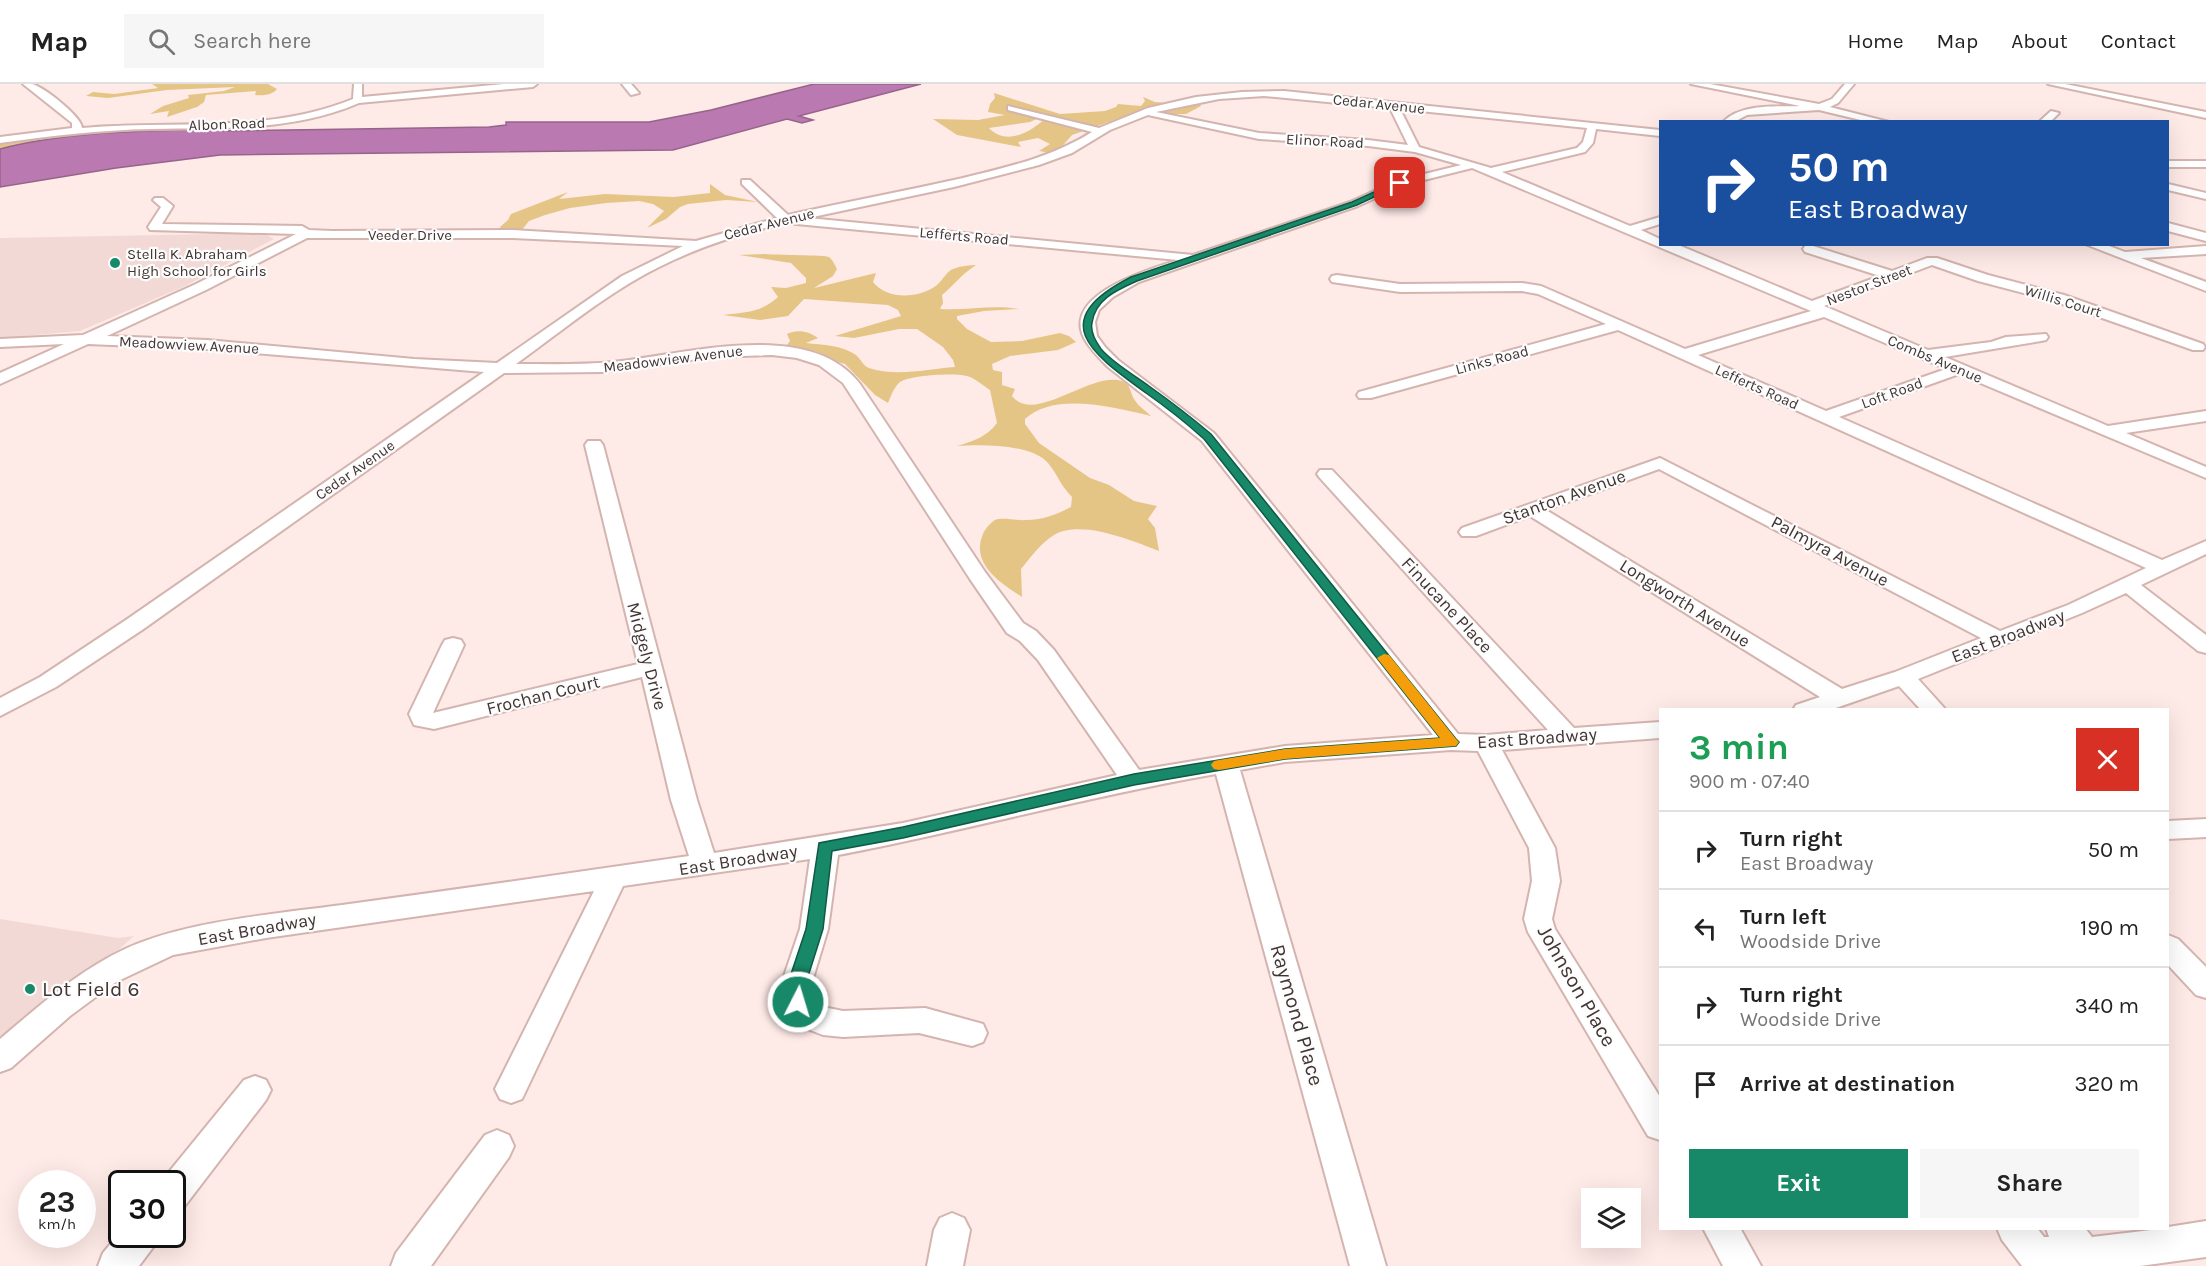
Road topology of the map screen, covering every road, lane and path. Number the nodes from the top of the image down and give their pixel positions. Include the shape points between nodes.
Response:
1 (27, 84) edge
2 (358, 84) edge
3 (533, 84) edge
4 (626, 84) edge
5 (1304, 84) edge
6 (1695, 84) edge
7 (1850, 84) edge
8 (2052, 84) edge
9 (634, 93) dead end
10 (1284, 94) junction
11 (2170, 99) dead end
12 (357, 100) junction
13 (1393, 105) junction
14 (1821, 107) junction
15 (1011, 108) dead end
16 (2163, 108) junction
17 (1148, 113) junction
18 (2054, 113) dead end
19 (2206, 115) edge
20 (1730, 120) edge
21 (1876, 120) edge
22 (2046, 120) edge
23 (1592, 126) junction
24 (77, 131) junction
25 (1100, 131) junction
26 (1659, 133) edge
27 (0, 140) edge
28 (1415, 149) junction
29 (2169, 164) edge
30 (2206, 164) edge
31 (1473, 165) junction
32 (1491, 171) junction
33 (746, 182) dead end
34 (2169, 187) edge
35 (2206, 196) edge
36 (159, 200) dead end
37 (1566, 203) joint
38 (785, 219) junction
39 (1659, 220) edge
40 (2169, 227) edge
41 (1630, 230) junction
42 (305, 234) junction
43 (2206, 237) edge
44 (702, 243) junction
45 (1659, 243) edge
46 (1667, 246) edge
47 (2096, 246) edge
48 (1809, 249) dead end
49 (2206, 250) edge
50 (2123, 256) junction
51 (1196, 257) junction
52 (1926, 263) joint
53 (1893, 276) junction
54 (1336, 279) dead end
55 (2206, 287) edge
56 (1818, 309) junction
57 (1619, 325) junction
58 (2041, 337) dead end
59 (88, 338) junction
60 (0, 343) edge
61 (2198, 347) dead end
62 (1684, 354) junction
63 (1925, 355) junction
64 (501, 367) junction
65 (1959, 369) junction
66 (0, 379) edge
67 (1365, 395) dead end
68 (2206, 416) edge
69 (1825, 417) junction
70 (2106, 431) junction
71 (594, 445) dead end
72 (1660, 463) joint
73 (2206, 473) edge
74 (1326, 474) dead end
75 (1531, 509) junction
76 (1469, 532) dead end
77 (2206, 547) edge
78 (2160, 567) junction
79 (2127, 584) junction
80 (1999, 639) junction
81 (453, 645) dead end
82 (2206, 646) edge
83 (651, 668) junction
84 (1903, 676) junction
85 (1839, 698) junction
86 (0, 708) edge
87 (1810, 708) edge
88 (1933, 708) edge
89 (1659, 730) edge
90 (1567, 736) junction
91 (1451, 742) junction
92 (1486, 743) junction
93 (1226, 764) junction
94 (1134, 780) junction
95 (2206, 828) edge
96 (2169, 830) edge
97 (825, 847) junction
98 (705, 865) junction
99 (613, 879) junction
100 (2169, 948) edge
101 (2206, 986) edge
102 (972, 1033) dead end
103 (0, 1058) edge
104 (511, 1089) dead end
105 (255, 1090) dead end
106 (1659, 1123) edge
107 (497, 1146) dead end
108 (186, 1177) edge
109 (952, 1230) dead end
110 (1728, 1230) edge
111 (2016, 1230) edge
112 (2206, 1239) edge
113 (2074, 1242) edge
114 (130, 1248) edge
115 (116, 1266) edge
116 (409, 1266) edge
117 (945, 1266) edge
118 (1368, 1266) edge
119 (1743, 1266) edge

1 - 24 street via 77,122
2 - 12 street
3 - 12 street, Albon Road
4 - 9 street
5 - 10 street
6 - 14 street
7 - 14 street via 1835,101
8 - 16 street
10 - 13 street, Cedar Avenue
10 - 17 street, Cedar Avenue via 1222,98
11 - 16 street
12 - 24 street, Albon Road via 324,113 277,122
13 - 23 street, Cedar Avenue
13 - 28 street
14 - 20 street via 1746,112
14 - 21 street
15 - 25 street
16 - 19 street
17 - 25 street, Cedar Avenue
17 - 28 street, Elinor Road via 1259,136
18 - 22 street
23 - 26 street, Cedar Avenue
23 - 32 street via 1588,143 1581,150
24 - 27 street, Albon Road
25 - 38 street, Cedar Avenue via 1071,149 1033,163
28 - 31 street, Elinor Road
29 - 30 street
31 - 32 street, Elinor Road
31 - 51 street via 1400,183 1354,204
32 - 37 street, Elinor Road
33 - 38 street
34 - 35 street
36 - 42 street, Veeder Drive via 167,206 154,227 302,230
37 - 41 street, Combs Avenue
38 - 44 street, Cedar Avenue
38 - 51 street, Lefferts Road
39 - 41 street
40 - 43 street
41 - 45 street, Combs Avenue
42 - 44 street, Veeder Drive via 513,234
42 - 59 street
44 - 64 street, Cedar Avenue via 643,269
46 - 56 street, Combs Avenue
47 - 50 street
48 - 53 street
49 - 50 street
50 - 55 street
51 - 91 street via 1134,279 1095,303 1089,316 1089,335 1096,349 1208,436
52 - 53 street, Nestor Street
52 - 61 street, Willis Court via 1932,261 2059,298
53 - 56 street, Nestor Street
54 - 57 street, Lefferts Road via 1400,288 1531,288
56 - 62 street
56 - 63 street, Combs Avenue
57 - 62 street, Lefferts Road
57 - 67 street, Links Road
58 - 63 street
59 - 60 street, Meadowview Avenue
59 - 64 street, Meadowview Avenue
59 - 66 street
62 - 69 street, Lefferts Road
63 - 65 street, Combs Avenue
64 - 86 street, Cedar Avenue via 134,625 48,682
64 - 94 street, Meadowview Avenue via 598,368 747,350 802,356 829,365 859,393 977,576 1015,628 1046,655
65 - 69 street, Loft Road
65 - 70 street, Combs Avenue
68 - 70 street
69 - 78 street, Lefferts Road
70 - 73 street, Combs Avenue
71 - 83 street, Midgely Drive
72 - 75 street, Stanton Avenue
72 - 80 street, Palmyra Avenue
74 - 90 street, Finucane Place
75 - 76 street, Stanton Avenue
75 - 85 street, Longworth Avenue
77 - 78 street, East Broadway
78 - 79 street, East Broadway
79 - 80 street, East Broadway
79 - 82 street
80 - 84 street, East Broadway
81 - 83 street, Frochan Court via 421,714 422,720 434,721
83 - 98 street, Midgely Drive via 684,800
84 - 85 street, East Broadway
84 - 88 street
85 - 87 street, East Broadway
89 - 90 street, East Broadway
90 - 92 street, East Broadway
91 - 92 street, East Broadway
91 - 93 street, East Broadway via 1285,754
92 - 106 street, Johnson Place via 1542,848 1546,881 1538,920 1542,932
93 - 94 street, East Broadway
93 - 118 street, Raymond Place
94 - 97 street, East Broadway
95 - 96 street
97 - 98 street, East Broadway
97 - 102 street via 814,929 796,986 804,1012 817,1020 841,1025 919,1020
98 - 99 street, East Broadway
99 - 103 street, East Broadway via 170,944 106,973
99 - 104 street
100 - 101 street
105 - 108 street
107 - 116 street
109 - 117 street
110 - 119 street
111 - 113 street via 2036,1255
112 - 113 street
114 - 115 street

